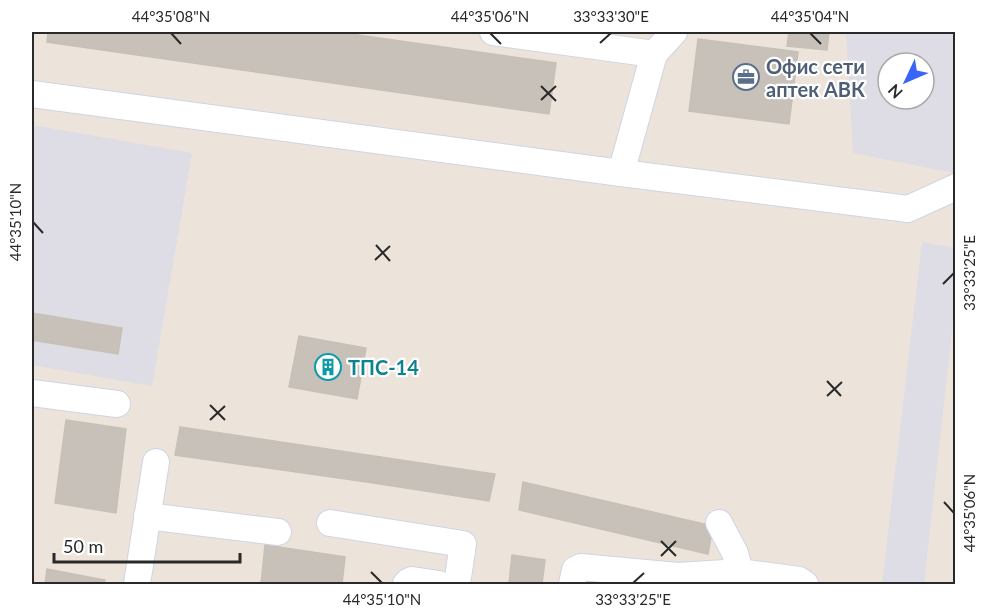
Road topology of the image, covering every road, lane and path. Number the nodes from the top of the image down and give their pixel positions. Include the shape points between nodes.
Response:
1 (493, 32) edge
2 (674, 32) edge
3 (561, 36) edge
4 (654, 54) junction
5 (32, 94) edge
6 (621, 174) junction
7 (956, 187) edge
8 (32, 393) edge
9 (117, 404) dead end
10 (156, 462) dead end
11 (147, 516) junction
12 (330, 523) dead end
13 (719, 523) dead end
14 (278, 532) dead end
15 (740, 572) junction
16 (677, 580) edge
17 (137, 585) edge
18 (406, 585) edge
19 (439, 585) edge
20 (457, 585) edge
21 (572, 585) edge
22 (805, 585) edge

1 - 3 street
2 - 4 street
3 - 4 street
4 - 6 street
5 - 6 street
6 - 7 street via 908,209
8 - 9 street
10 - 11 street
11 - 14 street
11 - 17 street
12 - 20 street via 464,544
13 - 15 street
15 - 16 street
15 - 22 street via 799,580
16 - 21 street via 581,567 575,570
18 - 19 street via 412,580

